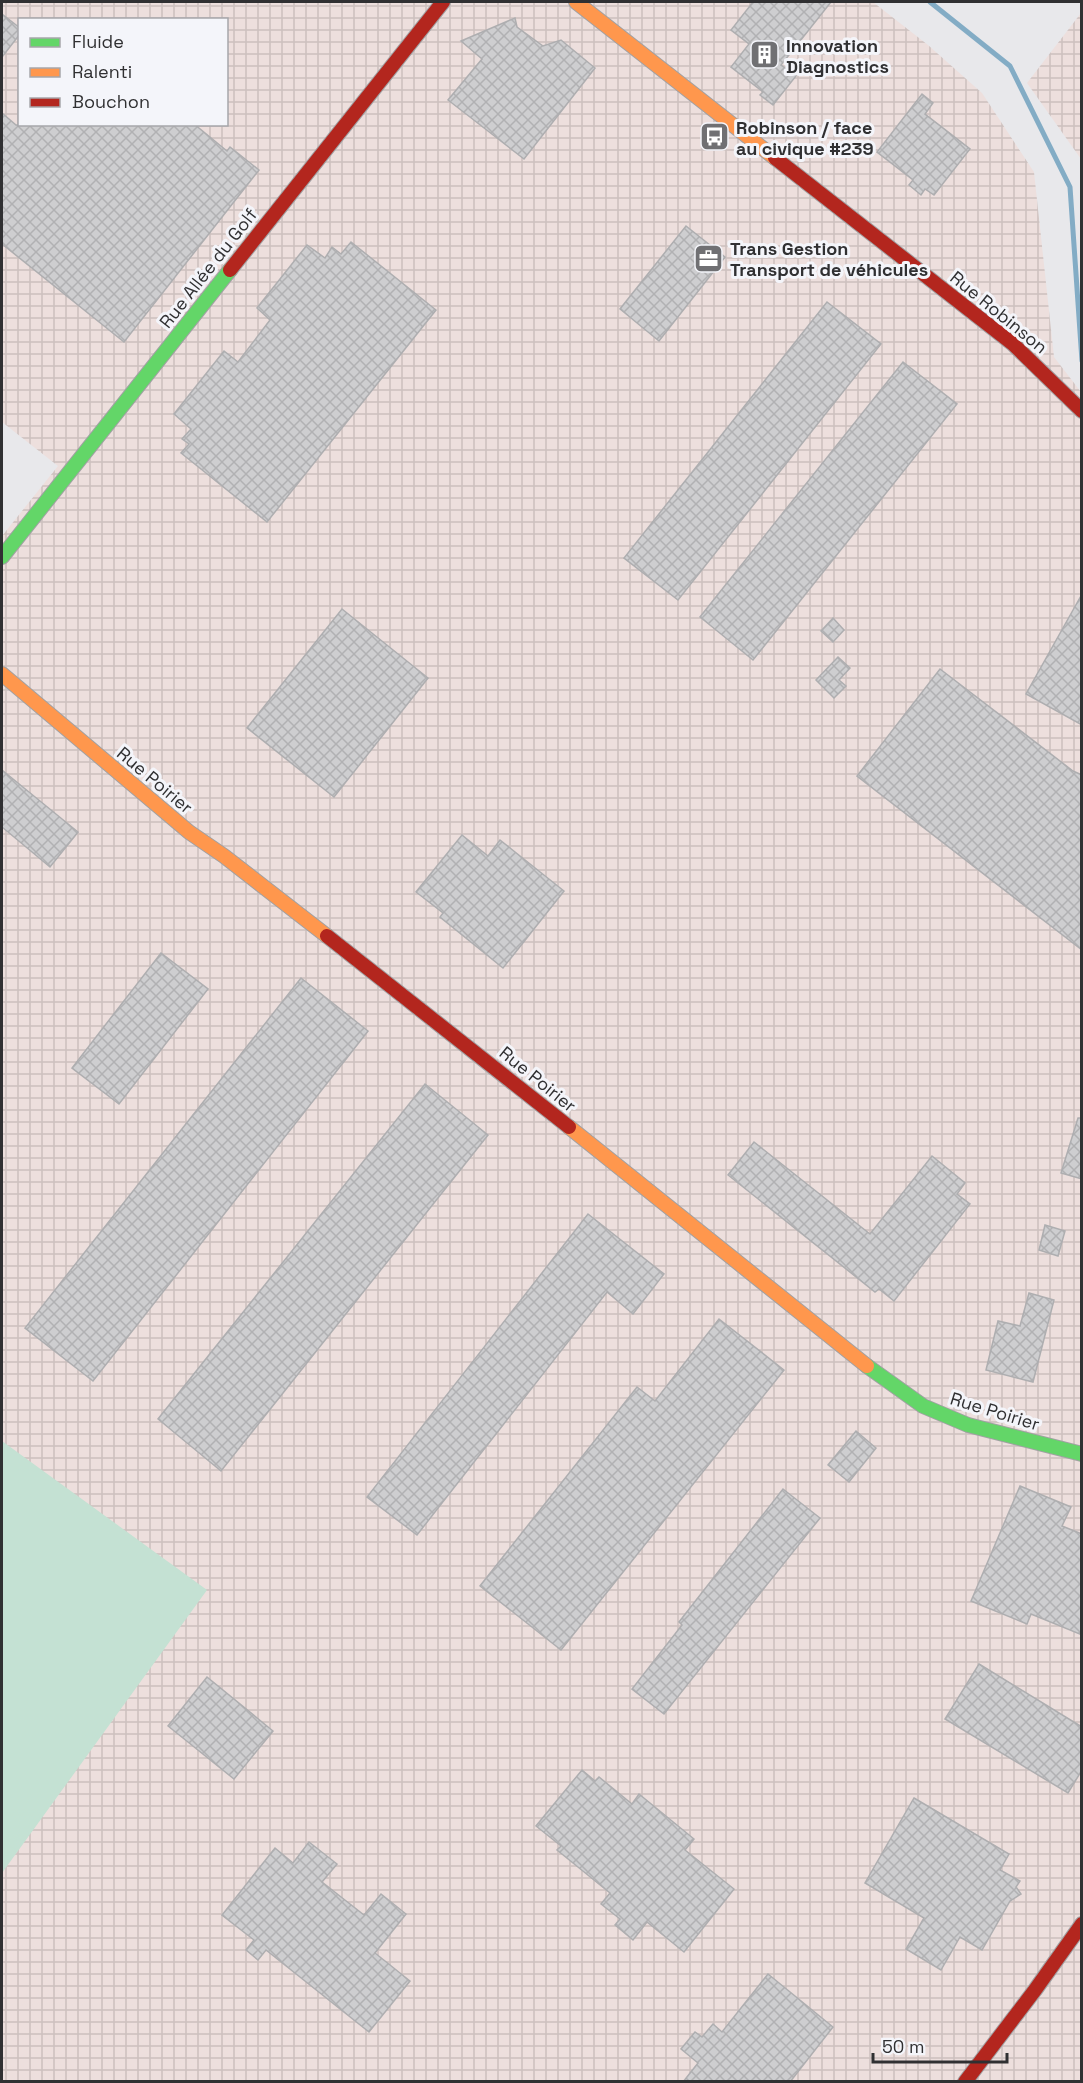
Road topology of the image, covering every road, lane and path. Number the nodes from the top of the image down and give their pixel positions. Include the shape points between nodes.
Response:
1 (443, 2) edge
2 (576, 2) edge
3 (1082, 411) edge
4 (2, 557) edge
5 (2, 674) edge
6 (1082, 1454) edge
7 (1082, 1924) edge
8 (965, 2082) edge

1 - 4 street, Rue Allée du Golf
2 - 3 street, Rue Robinson via 1013,344
5 - 6 street, Rue Poirier via 189,832 487,1061 881,1378 923,1406 968,1425
7 - 8 street

